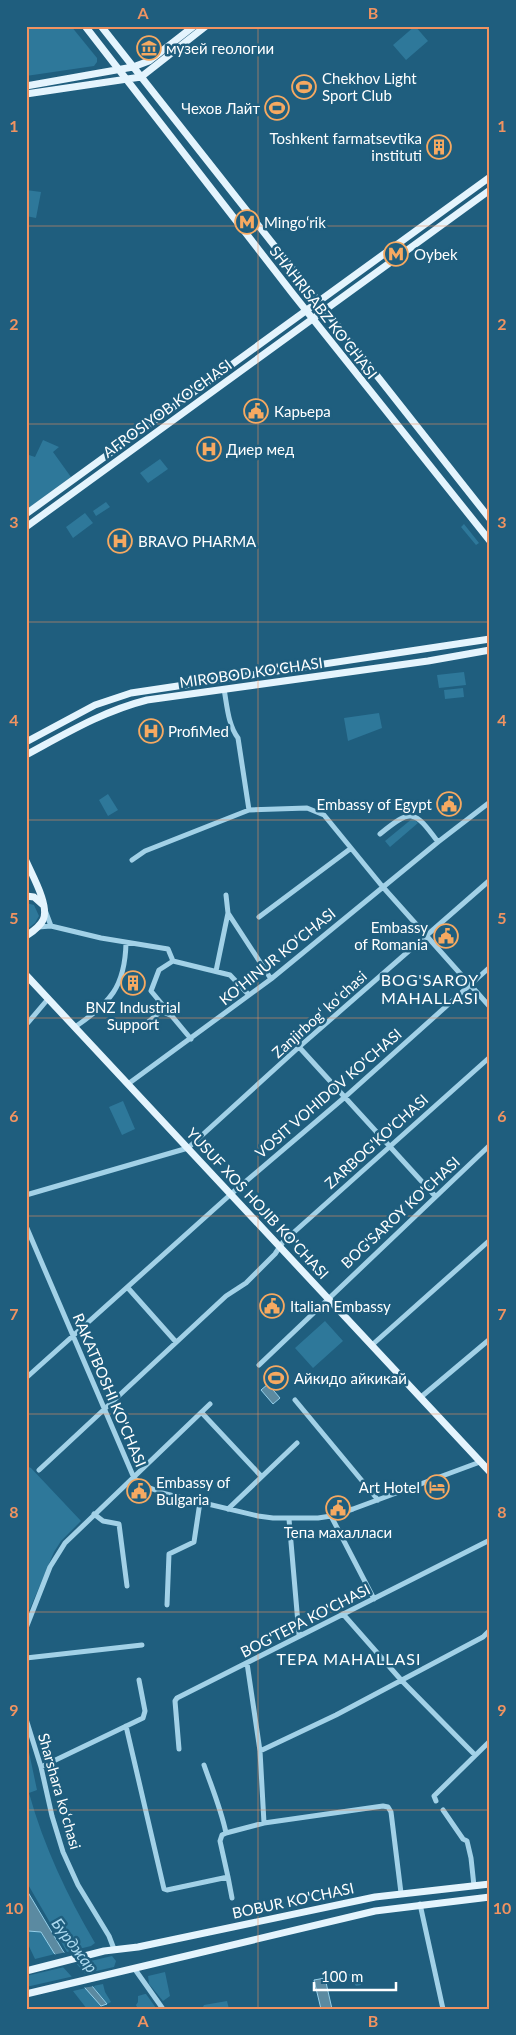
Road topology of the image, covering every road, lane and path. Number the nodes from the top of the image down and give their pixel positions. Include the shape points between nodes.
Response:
1 (85, 26) edge
2 (101, 26) edge
3 (194, 26) edge
4 (206, 26) edge
5 (109, 57) junction
6 (133, 67) junction
7 (120, 70) junction
8 (97, 74) junction
9 (141, 77) junction
10 (126, 79) junction
11 (26, 86) edge
12 (26, 94) edge
13 (490, 177) edge
14 (490, 190) edge
15 (318, 302) junction
16 (325, 310) junction
17 (306, 311) junction
18 (312, 319) junction
19 (26, 514) edge
20 (490, 519) edge
21 (26, 527) edge
22 (490, 541) edge
23 (490, 639) edge
24 (478, 641) junction
25 (426, 649) junction
26 (490, 650) edge
27 (480, 652) junction
28 (428, 661) junction
29 (224, 689) junction
30 (26, 742) edge
31 (26, 755) edge
32 (490, 802) edge
33 (249, 810) junction
34 (380, 834) dead end
35 (438, 842) junction
36 (350, 849) junction
37 (132, 860) dead end
38 (26, 861) edge
39 (34, 880) junction
40 (490, 880) edge
41 (382, 886) junction
42 (26, 896) edge
43 (226, 896) dead end
44 (44, 908) junction
45 (228, 913) junction
46 (259, 916) dead end
47 (52, 926) junction
48 (38, 927) junction
49 (26, 936) edge
50 (425, 936) junction
51 (126, 943) junction
52 (173, 961) junction
53 (490, 967) edge
54 (216, 971) junction
55 (26, 975) edge
56 (271, 979) junction
57 (470, 985) junction
58 (249, 995) junction
59 (48, 998) junction
60 (490, 1007) edge
61 (173, 1017) junction
62 (146, 1024) dead end
63 (26, 1025) edge
64 (75, 1028) junction
65 (191, 1039) junction
66 (299, 1047) junction
67 (490, 1057) edge
68 (128, 1084) junction
69 (345, 1097) junction
70 (390, 1144) junction
71 (490, 1145) edge
72 (188, 1148) junction
73 (26, 1194) edge
74 (231, 1194) junction
75 (435, 1196) junction
76 (26, 1226) edge
77 (490, 1240) edge
78 (29, 1242) edge
79 (280, 1247) junction
80 (128, 1288) junction
81 (328, 1298) junction
82 (73, 1337) junction
83 (490, 1339) edge
84 (176, 1342) junction
85 (372, 1345) junction
86 (259, 1365) dead end
87 (26, 1378) edge
88 (421, 1397) junction
89 (295, 1400) dead end
90 (210, 1404) dead end
91 (105, 1409) junction
92 (202, 1413) junction
93 (297, 1444) dead end
94 (480, 1462) junction
95 (39, 1470) dead end
96 (490, 1472) edge
97 (261, 1476) junction
98 (134, 1478) junction
99 (378, 1500) junction
100 (200, 1502) junction
101 (228, 1509) junction
102 (94, 1514) junction
103 (331, 1516) junction
104 (289, 1519) junction
105 (490, 1540) edge
106 (127, 1586) dead end
107 (374, 1599) junction
108 (166, 1605) dead end
109 (343, 1614) junction
110 (26, 1628) edge
111 (490, 1630) edge
112 (299, 1635) junction
113 (142, 1646) dead end
114 (26, 1658) edge
115 (247, 1663) junction
116 (139, 1680) dead end
117 (402, 1680) junction
118 (26, 1719) edge
119 (126, 1726) junction
120 (490, 1741) edge
121 (179, 1749) dead end
122 (260, 1750) junction
123 (475, 1755) junction
124 (204, 1765) dead end
125 (41, 1767) junction
126 (436, 1801) dead end
127 (443, 1810) dead end
128 (264, 1823) junction
129 (226, 1833) junction
130 (228, 1877) junction
131 (490, 1884) edge
132 (474, 1886) junction
133 (402, 1893) junction
134 (490, 1897) edge
135 (232, 1898) dead end
136 (420, 1904) junction
137 (268, 1919) junction
138 (271, 1935) dead end
139 (114, 1949) junction
140 (134, 1968) junction
141 (28, 1970) edge
142 (26, 1994) edge
143 (163, 2009) edge
144 (443, 2009) edge

1 - 5 main road, SHAHRISABZ KO'CHASI
2 - 6 main road, SHAHRISABZ KO'CHASI
3 - 6 main road via 149,61
4 - 9 main road
5 - 7 main road, SHAHRISABZ KO'CHASI
5 - 8 main road via 105,69
6 - 7 main road
6 - 9 main road, SHAHRISABZ KO'CHASI
7 - 8 main road
7 - 10 main road, SHAHRISABZ KO'CHASI
8 - 11 main road
9 - 10 main road
9 - 15 main road, SHAHRISABZ KO'CHASI
10 - 12 main road
10 - 17 main road, SHAHRISABZ KO'CHASI
13 - 15 main road, AFROSIYOB KO'CHASI
14 - 16 main road, AFROSIYOB KO'CHASI
15 - 16 main road, SHAHRISABZ KO'CHASI
15 - 17 main road, AFROSIYOB KO'CHASI
16 - 18 main road, AFROSIYOB KO'CHASI
16 - 20 main road, SHAHRISABZ KO'CHASI
17 - 18 main road, SHAHRISABZ KO'CHASI
17 - 19 main road, AFROSIYOB KO'CHASI
18 - 21 main road, AFROSIYOB KO'CHASI
18 - 22 main road, SHAHRISABZ KO'CHASI
23 - 24 main road, MIROBOD KO'CHASI
24 - 25 main road, MIROBOD KO'CHASI
24 - 27 main road via 476,647
25 - 28 main road via 430,654
25 - 30 main road, MIROBOD KO'CHASI via 124,695 95,705
26 - 27 main road, MIROBOD KO'CHASI
27 - 28 main road, MIROBOD KO'CHASI
28 - 29 main road, MIROBOD KO'CHASI
29 - 31 main road, MIROBOD KO'CHASI via 126,706 97,717
29 - 33 street via 230,722 238,738
32 - 35 street, KO‘HINUR KO‘CHASI
33 - 36 street via 314,809 324,815
33 - 37 street via 145,851
34 - 35 street via 408,815 421,820
35 - 41 street, KO‘HINUR KO‘CHASI
36 - 41 street
36 - 46 street
38 - 39 main road
39 - 42 main road via 32,890
39 - 44 main road
40 - 50 street, Zanjirbogʻ koʻchasi
41 - 50 street
41 - 56 street, KO‘HINUR KO‘CHASI
42 - 44 main road via 38,900
43 - 45 street
44 - 47 street
44 - 48 main road via 43,921
45 - 54 street
45 - 56 street
47 - 48 street
47 - 51 street
48 - 49 main road
50 - 57 street
50 - 66 street, Zanjirbogʻ koʻchasi
51 - 52 street via 168,949
51 - 64 street via 126,963 116,992
52 - 54 street
52 - 61 street via 159,970 151,991
53 - 57 street, VOSIT VOHIDOV KO'CHASI
54 - 58 street via 235,978
55 - 59 main road, YUSUF XOS HOJIB KO'CHASI
56 - 58 street, KO‘HINUR KO‘CHASI
57 - 60 street
57 - 69 street, VOSIT VOHIDOV KO'CHASI
58 - 65 street, KO‘HINUR KO‘CHASI
59 - 63 street
59 - 64 main road, YUSUF XOS HOJIB KO'CHASI
61 - 62 street via 161,1011
61 - 65 street
64 - 68 main road, YUSUF XOS HOJIB KO'CHASI
65 - 68 street, KO‘HINUR KO‘CHASI
66 - 69 street
66 - 72 street, Zanjirbogʻ koʻchasi
67 - 70 street, ZARBOG'KO'CHASI
68 - 72 main road, YUSUF XOS HOJIB KO'CHASI
69 - 70 street
69 - 74 street, VOSIT VOHIDOV KO'CHASI
70 - 75 street
70 - 79 street, ZARBOG'KO'CHASI
71 - 75 street, BOG'SAROY KO'CHASI
72 - 73 street
72 - 74 main road, YUSUF XOS HOJIB KO'CHASI
74 - 79 main road, YUSUF XOS HOJIB KO'CHASI
74 - 80 street, VOSIT VOHIDOV KO'CHASI
75 - 81 street, BOG'SAROY KO'CHASI
76 - 78 street, RAKATBOSHI KO'CHASI
77 - 85 street
78 - 82 street, RAKATBOSHI KO'CHASI
79 - 81 main road, YUSUF XOS HOJIB KO'CHASI
79 - 84 street, ZARBOG'KO'CHASI via 246,1283 226,1296
80 - 82 street, VOSIT VOHIDOV KO'CHASI
80 - 84 street
81 - 85 main road, YUSUF XOS HOJIB KO'CHASI
81 - 86 street, BOG'SAROY KO'CHASI
82 - 87 street, VOSIT VOHIDOV KO'CHASI
82 - 91 street, RAKATBOSHI KO'CHASI
83 - 88 street
84 - 91 street, ZARBOG'KO'CHASI
85 - 88 main road, YUSUF XOS HOJIB KO'CHASI
88 - 94 main road, YUSUF XOS HOJIB KO'CHASI
89 - 99 street
90 - 92 street
91 - 95 street, ZARBOG'KO'CHASI
91 - 98 street, RAKATBOSHI KO'CHASI
92 - 97 street
92 - 98 street
93 - 97 street
94 - 96 main road, YUSUF XOS HOJIB KO'CHASI
94 - 99 street, RAKATBOSHI KO'CHASI
97 - 101 street
98 - 100 street, RAKATBOSHI KO'CHASI via 147,1487
98 - 102 street
99 - 103 street, RAKATBOSHI KO'CHASI
100 - 101 street, RAKATBOSHI KO'CHASI
100 - 108 street via 194,1542 169,1554
101 - 104 street, RAKATBOSHI KO'CHASI
102 - 106 street via 119,1524
102 - 110 street via 57,1555
103 - 104 street, RAKATBOSHI KO'CHASI
103 - 107 street
104 - 112 street
105 - 107 street, BOG'TEPA KO'CHASI
107 - 109 street, BOG'TEPA KO'CHASI
109 - 112 street, BOG'TEPA KO'CHASI
109 - 117 street
111 - 117 street
112 - 115 street, BOG'TEPA KO'CHASI
113 - 114 street
115 - 121 street, BOG'TEPA KO'CHASI via 176,1699
115 - 122 street
116 - 119 street via 145,1711 143,1718
117 - 122 street
117 - 123 street
118 - 125 street, Sharshara koʻchasi
119 - 125 street
119 - 130 street via 164,1888
120 - 123 street
122 - 128 street
123 - 126 street via 438,1791 434,1796
124 - 129 street via 221,1809
125 - 139 street, Sharshara koʻchasi via 64,1852 78,1885
127 - 132 street via 463,1840 467,1841
128 - 129 street
128 - 133 street via 388,1807
129 - 130 street via 220,1842
130 - 135 street
131 - 132 main road, BOBUR KO'CHASI
132 - 133 main road, BOBUR KO'CHASI
133 - 137 main road, BOBUR KO'CHASI
134 - 136 main road, BOBUR KO'CHASI
136 - 140 main road, BOBUR KO'CHASI via 375,1911
136 - 144 street
137 - 138 main road via 279,1925
137 - 139 main road, BOBUR KO'CHASI via 138,1947
139 - 141 main road, BOBUR KO'CHASI
140 - 142 main road, BOBUR KO'CHASI
140 - 143 street

